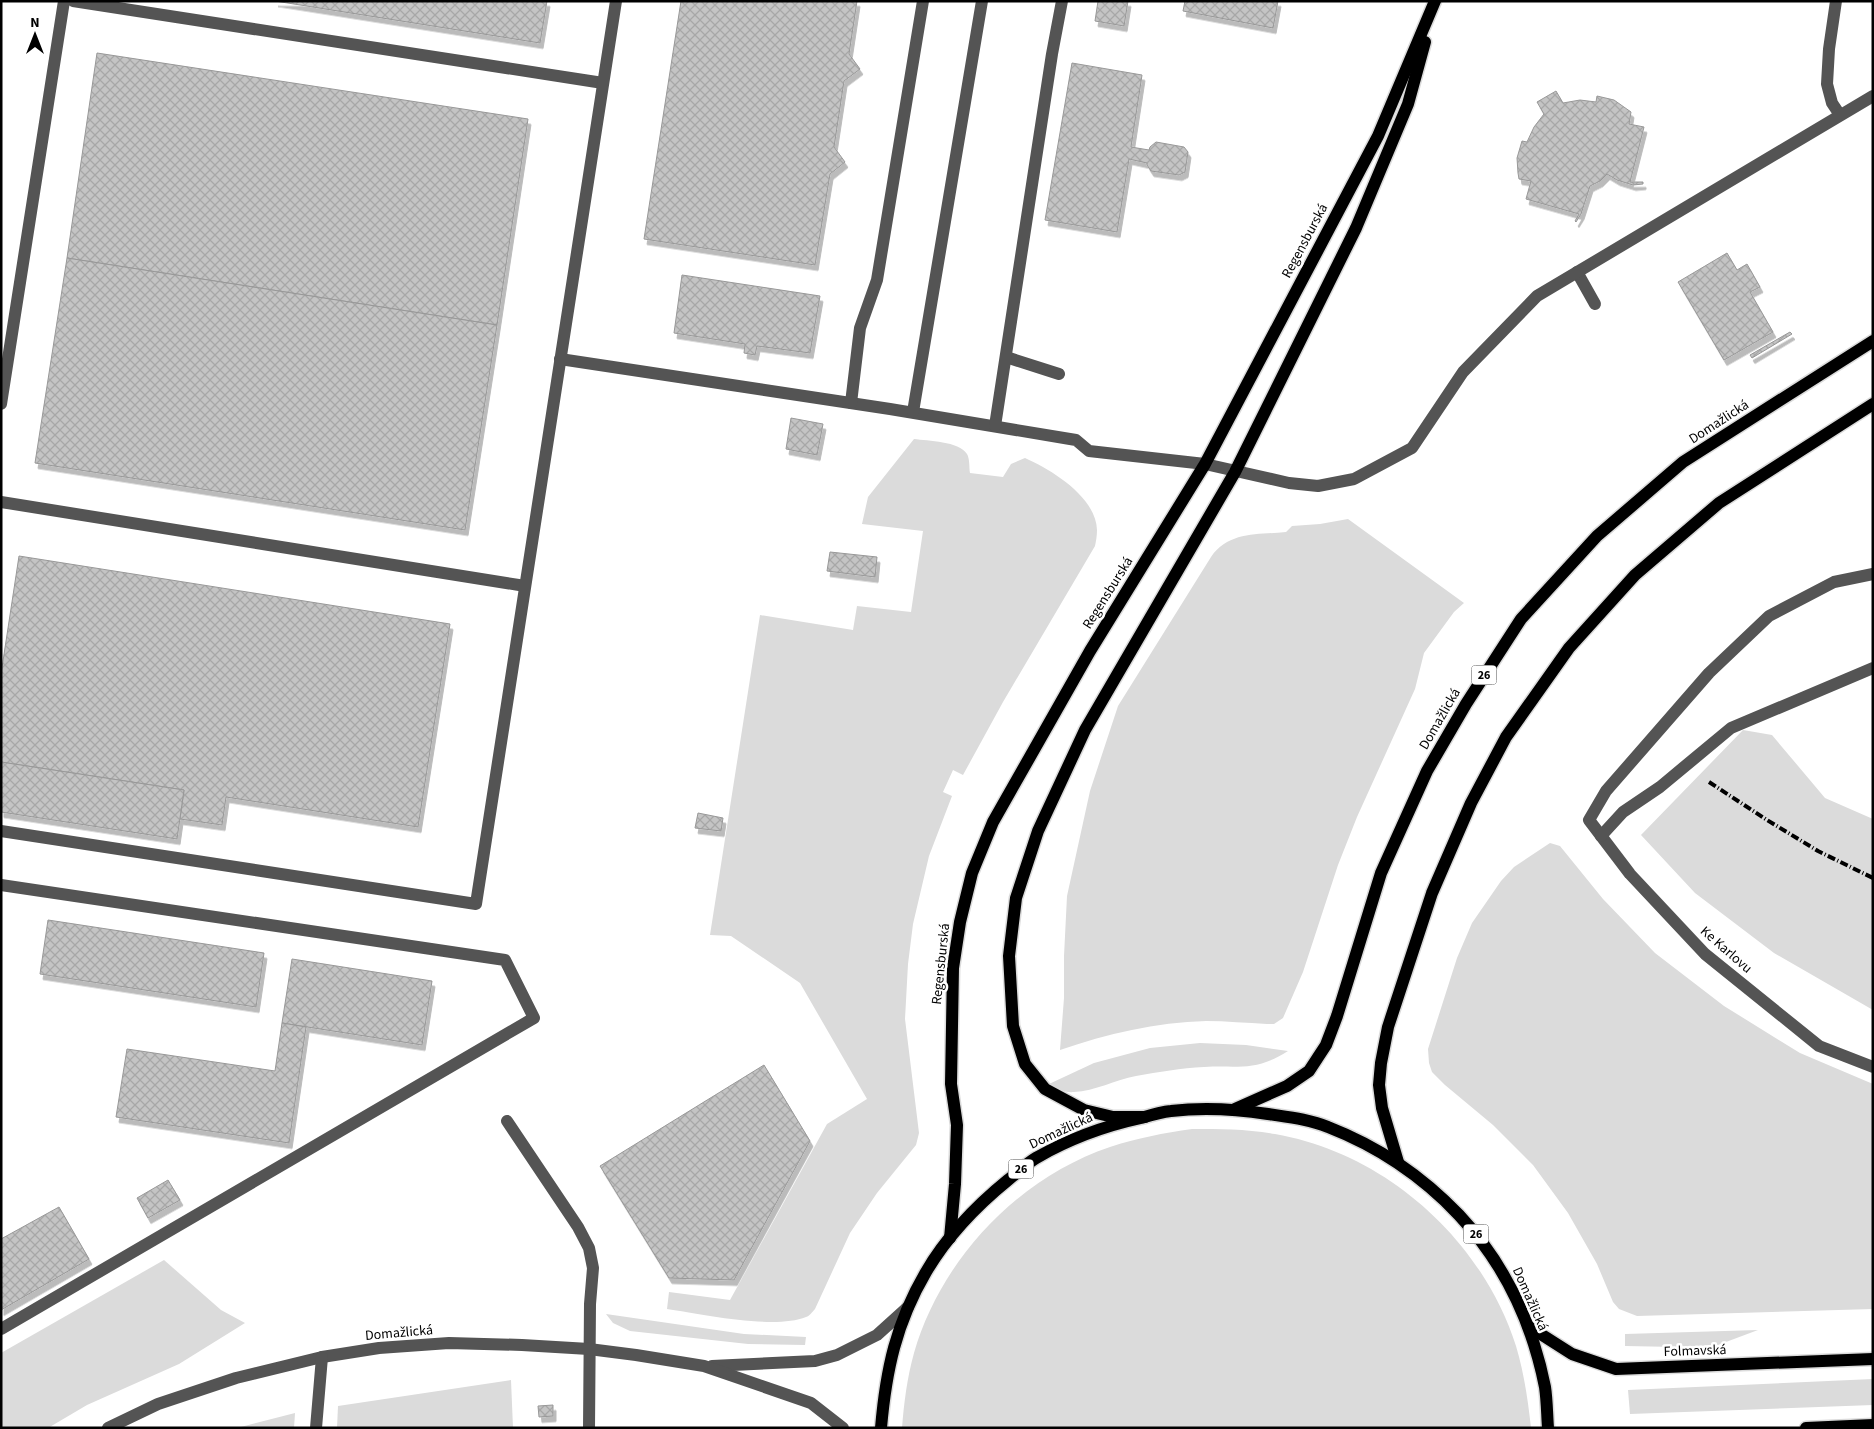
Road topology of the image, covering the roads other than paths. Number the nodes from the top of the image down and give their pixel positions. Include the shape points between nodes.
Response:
1 (64, 1) edge
2 (72, 1) edge
3 (616, 1) edge
4 (923, 1) edge
5 (982, 1) edge
6 (1062, 1) edge
7 (1435, 1) edge
8 (1836, 1) edge
9 (603, 83) junction
10 (1873, 96) edge
11 (1840, 116) junction
12 (1577, 272) junction
13 (1595, 304) dead end
14 (1873, 340) edge
15 (1006, 357) junction
16 (560, 360) junction
17 (1059, 374) dead end
18 (852, 403) junction
19 (1, 404) edge
20 (1873, 404) edge
21 (913, 412) junction
22 (995, 426) junction
23 (1205, 464) junction
24 (1235, 472) junction
25 (1, 502) edge
26 (1873, 574) edge
27 (525, 586) junction
28 (1873, 668) edge
29 (1, 831) edge
30 (1601, 836) junction
31 (1, 885) edge
32 (1873, 1067) edge
33 (1235, 1109) junction
34 (1145, 1117) junction
35 (507, 1121) dead end
36 (1398, 1162) junction
37 (950, 1238) junction
38 (908, 1307) junction
39 (1528, 1326) junction
40 (1, 1329) edge
41 (589, 1349) junction
42 (322, 1357) junction
43 (1873, 1359) edge
44 (704, 1366) junction
45 (130, 1423) edge
46 (1873, 1426) edge
47 (108, 1428) edge
48 (316, 1428) edge
49 (589, 1428) edge
50 (843, 1428) edge
51 (881, 1428) edge
52 (1548, 1428) edge
53 (1806, 1428) edge

1 - 19 street
2 - 9 street
3 - 9 street
4 - 18 street via 878,280 860,328
5 - 21 street
6 - 15 street
7 - 23 main road, Regensburská via 1378,136
7 - 24 main road, Regensburská via 1408,104 1356,228
8 - 11 street via 1827,84 1832,103
9 - 16 street
10 - 11 street
11 - 12 street
12 - 13 street
12 - 24 street via 1538,296 1463,372 1412,448 1354,479 1318,486
14 - 33 main road, Domažlická / 26 via 1684,462 1598,536 1521,619 1427,772 1381,873 1326,1045 1309,1071 1287,1086
15 - 17 street
15 - 22 street
16 - 18 street
16 - 27 street
18 - 21 street
20 - 36 main road via 1719,503 1635,575 1569,648 1506,737 1471,802 1432,893 1388,1027 1379,1084 1382,1108
21 - 22 street
22 - 23 street via 1076,440 1089,451
23 - 24 street
23 - 37 main road, Regensburská via 1085,660 993,822 972,873 953,968 951,1084 957,1125 956,1184
24 - 34 main road, Regensburská via 1084,730 1038,831 1016,898 1009,956 1013,1026 1025,1064 1045,1089 1084,1110 1113,1117
25 - 27 street
26 - 30 street, Ke Karlovu via 1834,582 1769,616 1709,673 1606,791 1589,820
27 - 29 street via 476,904
28 - 30 street via 1731,728 1660,787 1623,812
30 - 32 street, Ke Karlovu via 1630,874 1705,954 1819,1046
31 - 40 street via 505,960 534,1018
33 - 34 main road, Domažlická / 26 via 1171,1111
33 - 36 main road, Domažlická / 26 via 1292,1117 1326,1126
34 - 37 main road, Domažlická / 26 via 1109,1125 1034,1159 982,1201
35 - 41 street via 578,1227 588,1248 593,1268
36 - 39 main road, Domažlická / 26 via 1440,1195 1476,1234 1506,1278
37 - 38 main road, Domažlická / 26
38 - 44 street, Domažlická via 878,1335 837,1355 815,1361
38 - 51 main road, Domažlická / 26 via 894,1344 885,1384
39 - 43 main road, Folmavská via 1572,1354 1616,1369
39 - 52 main road, Domažlická / 26 via 1545,1388
41 - 42 street, Domažlická via 450,1344 379,1348
41 - 44 street, Domažlická
41 - 49 street
42 - 45 street, Domažlická via 236,1378 158,1404
42 - 48 street
44 - 50 street, Domažlická via 810,1403
45 - 47 street, Domažlická
46 - 53 main road

